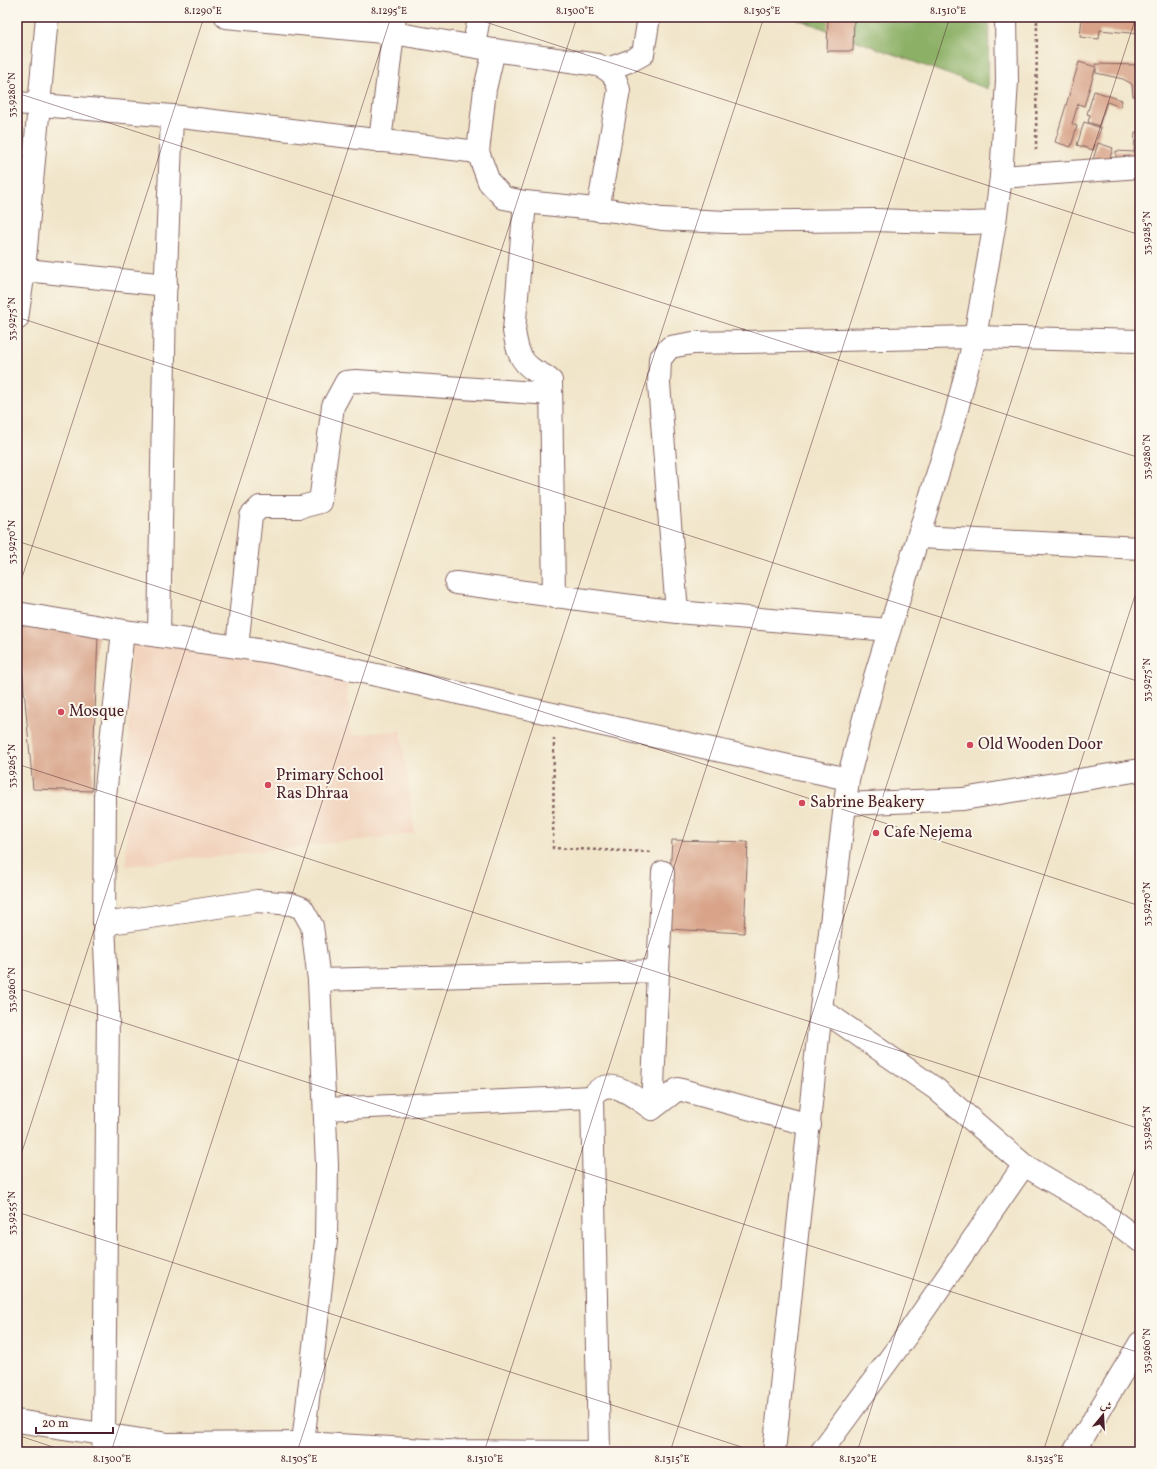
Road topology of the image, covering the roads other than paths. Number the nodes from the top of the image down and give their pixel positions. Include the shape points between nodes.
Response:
1 (47, 17) edge
2 (226, 17) edge
3 (479, 17) edge
4 (649, 17) edge
5 (1006, 17) edge
6 (394, 25) edge
7 (484, 48) junction
8 (608, 69) junction
9 (27, 104) edge
10 (172, 116) junction
11 (380, 141) junction
12 (478, 152) junction
13 (1140, 167) edge
14 (1001, 177) junction
15 (525, 202) junction
16 (598, 210) junction
17 (995, 222) junction
18 (20, 270) edge
19 (166, 285) junction
20 (17, 319) edge
21 (975, 337) junction
22 (1140, 341) edge
23 (552, 394) junction
24 (919, 537) junction
25 (1140, 548) edge
26 (456, 583) dead end
27 (554, 597) junction
28 (677, 612) junction
29 (17, 613) edge
30 (123, 630) junction
31 (889, 630) junction
32 (159, 636) junction
33 (238, 647) junction
34 (1140, 770) edge
35 (848, 779) junction
36 (845, 804) junction
37 (663, 872) road end
38 (104, 924) junction
39 (658, 972) junction
40 (319, 980) junction
41 (821, 1009) junction
42 (592, 1097) junction
43 (325, 1109) junction
44 (652, 1109) junction
45 (810, 1125) junction
46 (1024, 1165) junction
47 (1140, 1241) edge
48 (1140, 1343) edge
49 (17, 1422) edge
50 (303, 1443) junction
51 (104, 1444) edge
52 (175, 1448) edge
53 (402, 1450) edge
54 (599, 1452) edge
55 (774, 1452) edge
56 (821, 1452) edge
57 (1074, 1452) edge

1 - 9 street
2 - 6 street
3 - 7 street
4 - 8 street via 643,54
5 - 14 street via 1007,82
6 - 7 street
6 - 11 street
7 - 8 street via 598,65
7 - 12 street via 485,89
8 - 16 street via 617,79 619,90
9 - 10 street
9 - 18 street
10 - 11 street
10 - 19 street
11 - 12 street
12 - 15 street via 489,182 504,198
13 - 14 street
14 - 17 street
15 - 16 street
15 - 23 street via 514,331 517,352 524,363 551,381
16 - 17 street via 662,219 726,222
17 - 21 street
18 - 19 street
18 - 20 street
19 - 32 street
21 - 22 street
21 - 24 street via 955,417
21 - 28 street via 693,343 670,347 660,359 659,384
23 - 27 street
23 - 33 street via 346,382 333,406 320,502 301,507 260,507 251,516
24 - 25 street
24 - 31 street
26 - 27 street
27 - 28 street
28 - 31 street
29 - 30 street
30 - 32 street
30 - 38 street via 105,796
31 - 35 street
32 - 33 street
33 - 35 street via 280,653
34 - 36 street via 963,800
35 - 36 street
36 - 41 street
37 - 39 street
38 - 40 street via 257,901 291,904 302,908 312,926
38 - 51 street via 108,1010
39 - 40 street
39 - 44 street
40 - 43 street
41 - 45 street
41 - 46 street via 936,1089
42 - 43 street
42 - 44 street via 603,1087 615,1086
42 - 54 street
43 - 50 street via 328,1165 326,1241
44 - 45 street via 678,1089
45 - 55 street
46 - 47 street via 1095,1207
46 - 56 street via 907,1335
48 - 57 street
49 - 51 street
50 - 52 street
50 - 53 street
51 - 52 street
53 - 54 street

